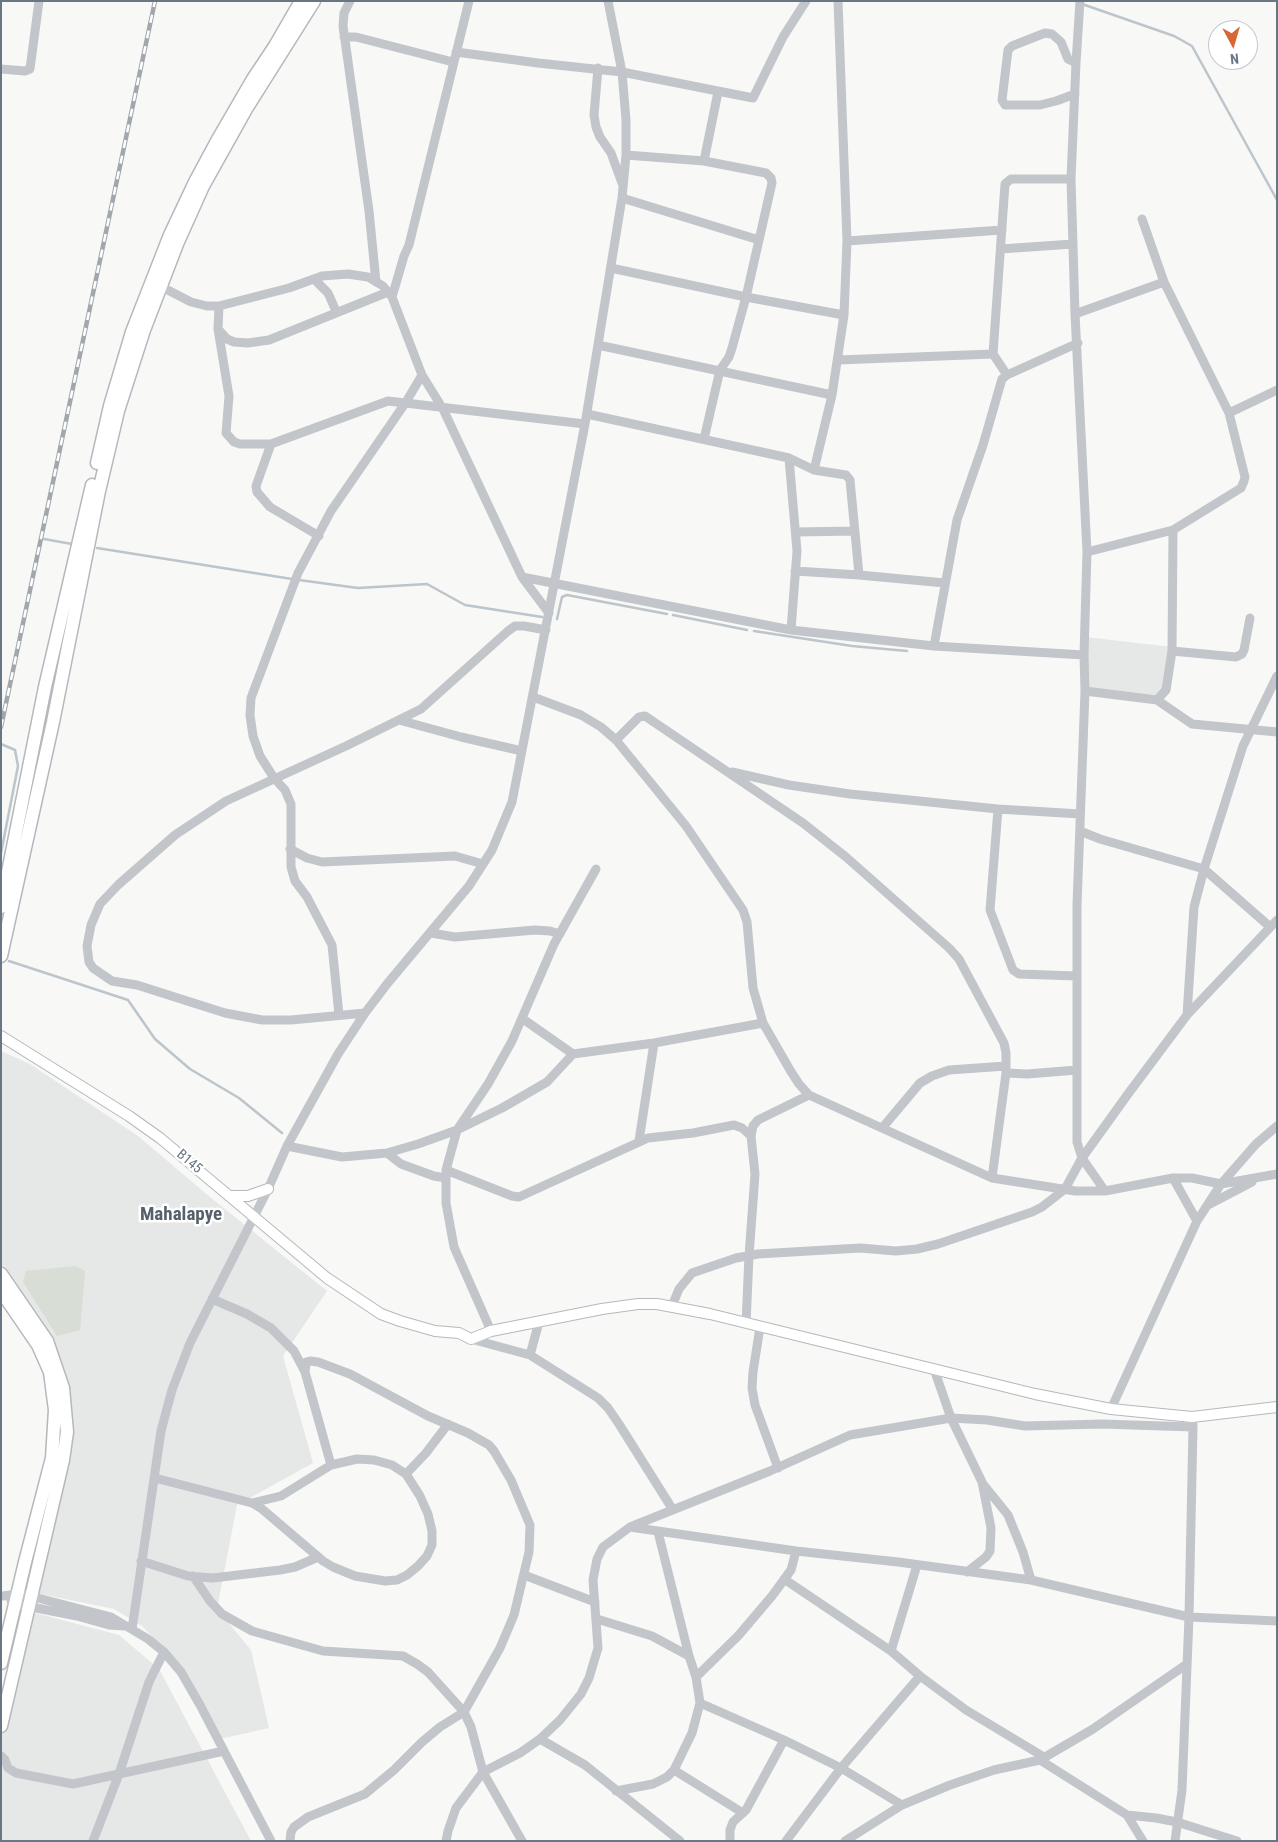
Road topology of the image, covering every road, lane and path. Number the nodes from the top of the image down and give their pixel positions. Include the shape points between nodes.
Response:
1 (38, 1) edge
2 (300, 1) edge
3 (314, 1) edge
4 (350, 1) edge
5 (469, 1) edge
6 (608, 1) edge
7 (806, 1) edge
8 (838, 1) edge
9 (1080, 1) edge
10 (344, 37) junction
11 (456, 52) junction
12 (453, 62) junction
13 (1076, 62) junction
14 (598, 68) junction
15 (1, 69) edge
16 (622, 72) junction
17 (718, 92) junction
18 (1075, 94) junction
19 (626, 155) junction
20 (704, 161) junction
21 (1072, 179) junction
22 (623, 186) junction
23 (622, 198) junction
24 (1142, 219) dead end
25 (1002, 230) junction
26 (759, 240) junction
27 (847, 241) junction
28 (1073, 244) junction
29 (1001, 249) junction
30 (611, 268) junction
31 (314, 279) junction
32 (376, 282) junction
33 (1164, 282) junction
34 (160, 286) junction
35 (390, 294) junction
36 (746, 297) junction
37 (219, 306) junction
38 (336, 312) junction
39 (1076, 314) junction
40 (844, 315) junction
41 (218, 329) junction
42 (1078, 343) junction
43 (598, 345) junction
44 (993, 354) junction
45 (838, 360) junction
46 (720, 370) junction
47 (1007, 374) junction
48 (422, 375) junction
49 (1277, 390) edge
50 (832, 395) junction
51 (406, 402) junction
52 (443, 409) junction
53 (1229, 413) junction
54 (587, 414) junction
55 (585, 424) junction
56 (704, 439) junction
57 (271, 444) junction
58 (789, 458) junction
59 (814, 470) junction
60 (854, 530) junction
61 (1174, 530) junction
62 (796, 532) junction
63 (319, 536) junction
64 (1087, 552) junction
65 (795, 571) junction
66 (859, 575) junction
67 (522, 576) junction
68 (555, 583) junction
69 (945, 584) junction
70 (548, 613) junction
71 (1250, 618) dead end
72 (546, 630) junction
73 (791, 630) junction
74 (934, 646) junction
75 (1172, 652) junction
76 (1084, 655) junction
77 (1277, 676) edge
78 (1085, 691) junction
79 (533, 697) junction
80 (1157, 700) junction
81 (399, 720) junction
82 (1250, 731) junction
83 (1277, 732) edge
84 (616, 740) junction
85 (522, 751) junction
86 (726, 771) junction
87 (274, 778) junction
88 (998, 809) junction
89 (1080, 814) junction
90 (1080, 832) junction
91 (290, 848) junction
92 (483, 864) junction
93 (596, 869) dead end
94 (1204, 869) junction
95 (10, 872) edge
96 (1, 907) edge
97 (1277, 920) edge
98 (1269, 926) junction
99 (431, 932) junction
100 (560, 934) junction
101 (1, 956) edge
102 (1076, 976) junction
103 (365, 1013) junction
104 (339, 1015) junction
105 (1187, 1015) junction
106 (523, 1019) junction
107 (764, 1023) junction
108 (1, 1036) edge
109 (1, 1043) edge
110 (654, 1043) junction
111 (29, 1054) junction
112 (573, 1054) junction
113 (1006, 1070) junction
114 (1077, 1070) junction
115 (809, 1095) junction
116 (1277, 1126) edge
117 (883, 1127) junction
118 (457, 1130) junction
119 (751, 1136) junction
120 (639, 1141) junction
121 (287, 1146) junction
122 (387, 1153) junction
123 (1082, 1158) junction
124 (446, 1174) junction
125 (1277, 1174) edge
126 (992, 1178) junction
127 (1173, 1178) junction
128 (1256, 1179) junction
129 (1221, 1184) junction
130 (1065, 1188) junction
131 (268, 1189) junction
132 (1104, 1191) junction
133 (229, 1196) junction
134 (1206, 1206) junction
135 (254, 1217) junction
136 (1197, 1221) junction
137 (749, 1256) junction
138 (1, 1274) edge
139 (1, 1291) edge
140 (212, 1299) junction
141 (672, 1306) junction
142 (539, 1322) junction
143 (746, 1324) junction
144 (760, 1327) junction
145 (491, 1331) junction
146 (471, 1339) junction
147 (530, 1354) junction
148 (934, 1369) junction
149 (305, 1372) junction
150 (1277, 1407) edge
151 (1111, 1410) junction
152 (1192, 1416) junction
153 (951, 1418) junction
154 (448, 1424) junction
155 (1193, 1427) junction
156 (331, 1465) junction
157 (778, 1468) junction
158 (406, 1474) junction
159 (155, 1478) junction
160 (982, 1482) junction
161 (252, 1503) junction
162 (673, 1510) junction
163 (630, 1527) junction
164 (658, 1532) junction
165 (796, 1551) junction
166 (318, 1557) junction
167 (142, 1561) junction
168 (917, 1565) junction
169 (968, 1572) junction
170 (524, 1575) junction
171 (193, 1576) junction
172 (784, 1579) junction
173 (1031, 1580) junction
174 (2, 1596) edge
175 (23, 1600) junction
176 (595, 1602) junction
177 (1189, 1616) junction
178 (597, 1619) junction
179 (1277, 1621) edge
180 (128, 1628) junction
181 (891, 1651) junction
182 (164, 1652) junction
183 (689, 1656) junction
184 (1, 1663) edge
185 (1187, 1664) junction
186 (920, 1676) junction
187 (696, 1677) junction
188 (700, 1704) junction
189 (464, 1712) junction
190 (1, 1726) edge
191 (540, 1739) junction
192 (784, 1740) junction
193 (224, 1751) junction
194 (1, 1756) edge
195 (1042, 1758) junction
196 (841, 1768) junction
197 (674, 1770) junction
198 (483, 1772) junction
199 (119, 1774) junction
200 (616, 1791) junction
201 (902, 1805) junction
202 (743, 1813) junction
203 (1128, 1815) junction
204 (1177, 1822) junction
205 (93, 1841) edge
206 (271, 1841) edge
207 (290, 1841) edge
208 (446, 1841) edge
209 (522, 1841) edge
210 (680, 1841) edge
211 (730, 1841) edge
212 (786, 1841) edge
213 (845, 1841) edge
214 (1143, 1841) edge
215 (1175, 1841) edge
216 (1237, 1841) edge

1 - 15 street via 30,69
2 - 95 highway via 195,182 170,235 132,332 110,406 45,687
3 - 34 highway via 246,109 203,186
4 - 10 street via 343,17
5 - 11 street
6 - 16 street
7 - 17 street via 753,98
8 - 27 street
9 - 13 street
10 - 12 street via 356,37
10 - 32 street
11 - 12 street
11 - 14 street
12 - 35 street via 410,245
13 - 18 street
13 - 18 street via 1066,57 1061,42 1052,34 1045,33 1012,46 1008,50 1002,100 1005,105 1040,104
14 - 16 street
14 - 22 street via 596,127 611,153
16 - 17 street
16 - 19 street
17 - 20 street
18 - 21 street
19 - 20 street
19 - 22 street
20 - 26 street via 766,173 771,178
21 - 25 street via 1007,180
21 - 28 street
22 - 23 street
23 - 26 street
23 - 30 street
24 - 33 street
25 - 27 street
25 - 29 street
26 - 36 street
27 - 40 street
28 - 29 street
28 - 39 street
29 - 44 street
30 - 36 street
30 - 43 street
31 - 32 street via 348,274
31 - 37 street
31 - 38 street via 328,294
32 - 35 street
33 - 39 street
33 - 53 street
34 - 37 street via 191,302
34 - 95 highway via 118,411
35 - 38 street
35 - 48 street
36 - 40 street
36 - 46 street via 729,357
37 - 41 street
38 - 41 street via 269,340 234,342
39 - 42 street
40 - 45 street
41 - 57 street via 229,396 226,433 240,444
42 - 47 street
42 - 64 street
43 - 46 street
43 - 54 street
44 - 45 street
44 - 47 street
45 - 50 street
46 - 50 street
46 - 56 street
47 - 69 street via 1002,379 956,520
48 - 51 street
48 - 52 street
49 - 53 street
50 - 59 street
51 - 52 street
51 - 57 street via 388,402
51 - 63 street via 331,511
52 - 55 street
52 - 67 street
53 - 61 street via 1245,476 1241,488
54 - 55 street
54 - 56 street
55 - 68 street
56 - 58 street
57 - 63 street via 256,486 257,492 270,507
58 - 59 street
58 - 62 street
59 - 60 street via 846,475 850,480
60 - 62 street
60 - 66 street
61 - 64 street
61 - 75 street
62 - 65 street
63 - 87 street via 298,573 252,698 253,736 260,756
64 - 76 street
65 - 66 street
65 - 73 street
66 - 69 street
67 - 68 street
67 - 70 street
68 - 70 street
68 - 73 street
69 - 74 street
70 - 72 street
71 - 75 street via 1244,650 1236,657
72 - 79 street
72 - 81 street via 524,626 508,630 429,703
73 - 74 street
74 - 76 street
75 - 80 street via 1166,690
76 - 78 street
77 - 82 street
78 - 80 street
78 - 89 street
79 - 84 street via 581,714
79 - 85 street
80 - 82 street via 1192,724
81 - 85 street
81 - 87 street
82 - 83 street
82 - 94 street
84 - 86 street via 639,717 646,716
84 - 107 street via 686,826 744,910 748,922 753,988
85 - 92 street via 512,802
86 - 88 street via 850,794
86 - 113 street via 803,823 846,857 949,948 959,959 1004,1042
87 - 91 street via 285,790 291,804
87 - 104 street via 226,801 182,830 118,885 100,904 90,925 89,962 112,981 166,993 226,1013 275,1021
88 - 89 street
88 - 102 street via 990,910 1013,970 1019,974
89 - 90 street
90 - 94 street
90 - 102 street
91 - 92 street via 322,862 454,856
91 - 104 street via 295,881 332,945
92 - 99 street
93 - 100 street
94 - 98 street
94 - 105 street via 1192,918
95 - 96 highway
95 - 101 highway
97 - 98 street
98 - 105 street
99 - 100 street via 455,937 536,930
99 - 103 street
100 - 106 street
102 - 114 street
103 - 104 street
103 - 121 street via 338,1054
105 - 123 street
106 - 112 street
106 - 118 street via 488,1084
107 - 110 street
107 - 115 street via 794,1077
108 - 111 main road, B145 / B145
109 - 111 main road, B145 / B145
110 - 112 street
110 - 120 street
111 - 133 main road, B145 / B145 via 130,1116
112 - 118 street via 547,1082
113 - 114 street via 1033,1074
113 - 117 street via 949,1070 932,1076 920,1083
113 - 126 street
114 - 123 street via 1077,1142
115 - 117 street
115 - 119 street via 758,1120
116 - 129 street via 1256,1144
117 - 126 street
118 - 122 street
118 - 124 street
119 - 120 street via 734,1125
119 - 137 street via 755,1174
120 - 124 street via 519,1197
121 - 122 street via 342,1157
121 - 131 street
122 - 124 street via 401,1164 434,1176
123 - 130 street
123 - 132 street
124 - 145 street via 446,1203 454,1247
125 - 128 street
126 - 130 street
127 - 129 street
127 - 132 street
127 - 136 street
128 - 129 street
128 - 134 street
129 - 134 street
130 - 132 street via 1076,1192
130 - 137 street via 1032,1212 917,1249 860,1248
131 - 133 main road via 248,1196
131 - 135 street
133 - 135 main road, B145 / B145
134 - 136 street
135 - 140 street
135 - 146 main road, B145 / B145 via 338,1286 381,1314 435,1331 459,1333
136 - 151 street
137 - 141 street via 692,1273 679,1289
137 - 143 street
138 - 175 highway via 47,1342 63,1388 66,1410 63,1460
139 - 175 highway via 38,1345 50,1372 55,1410 52,1458
140 - 149 street via 271,1328 294,1351
140 - 159 street via 172,1390 161,1431
141 - 142 main road via 638,1304
141 - 143 main road
142 - 145 main road
142 - 147 street
143 - 144 main road
144 - 148 main road
144 - 157 street via 752,1388
145 - 146 main road
146 - 147 street
147 - 162 street via 595,1395 605,1405
148 - 151 main road
148 - 153 street
149 - 154 street via 306,1362 328,1365
149 - 156 street
150 - 152 main road
151 - 152 main road
152 - 155 street
153 - 155 street via 1024,1426
153 - 157 street via 850,1435
153 - 160 street
154 - 158 street
154 - 170 street via 489,1445 511,1480 530,1525
155 - 177 street
156 - 158 street via 357,1459 374,1460
156 - 161 street via 281,1496
157 - 162 street
158 - 166 street via 420,1496 432,1531 432,1545 418,1566 396,1580 385,1581 356,1576
159 - 161 street
159 - 167 street
160 - 169 street via 990,1528 990,1551
160 - 173 street via 1008,1516
161 - 166 street
162 - 163 street
163 - 164 street
163 - 176 street via 603,1547 596,1559 593,1580
164 - 165 street
164 - 183 street
165 - 168 street
165 - 172 street via 791,1570
166 - 171 street via 295,1567 267,1572 213,1578
167 - 171 street
167 - 180 street
168 - 169 street
168 - 181 street
169 - 173 street
170 - 176 street
170 - 189 street via 507,1632
171 - 189 street via 222,1614 240,1626 323,1651 403,1656 428,1672
172 - 181 street
172 - 187 street via 738,1636
173 - 177 street
174 - 175 street
175 - 180 street via 100,1613
175 - 184 highway
175 - 190 highway
176 - 178 street
177 - 179 street
177 - 185 street
178 - 183 street via 652,1636
178 - 191 street via 598,1648 589,1678 571,1708
180 - 182 street
181 - 186 street
182 - 193 street via 181,1672
182 - 199 street via 137,1714
183 - 187 street
185 - 195 street via 1093,1729
185 - 204 street via 1182,1790
186 - 195 street via 966,1710
186 - 196 street
187 - 188 street
188 - 192 street
188 - 197 street via 692,1733
189 - 198 street
189 - 207 street via 440,1727 365,1794 308,1817 294,1827
191 - 198 street
191 - 200 street via 585,1765
192 - 196 street
192 - 202 street
193 - 199 street
193 - 206 street
194 - 199 street via 8,1768 16,1773 64,1783 79,1784
195 - 201 street via 994,1770
195 - 203 street
196 - 201 street
196 - 212 street
197 - 200 street via 653,1784
197 - 202 street
198 - 208 street via 456,1808
198 - 209 street
199 - 205 street
200 - 210 street
201 - 213 street
202 - 211 street via 733,1822
203 - 204 street
203 - 214 street
204 - 215 street
204 - 216 street

